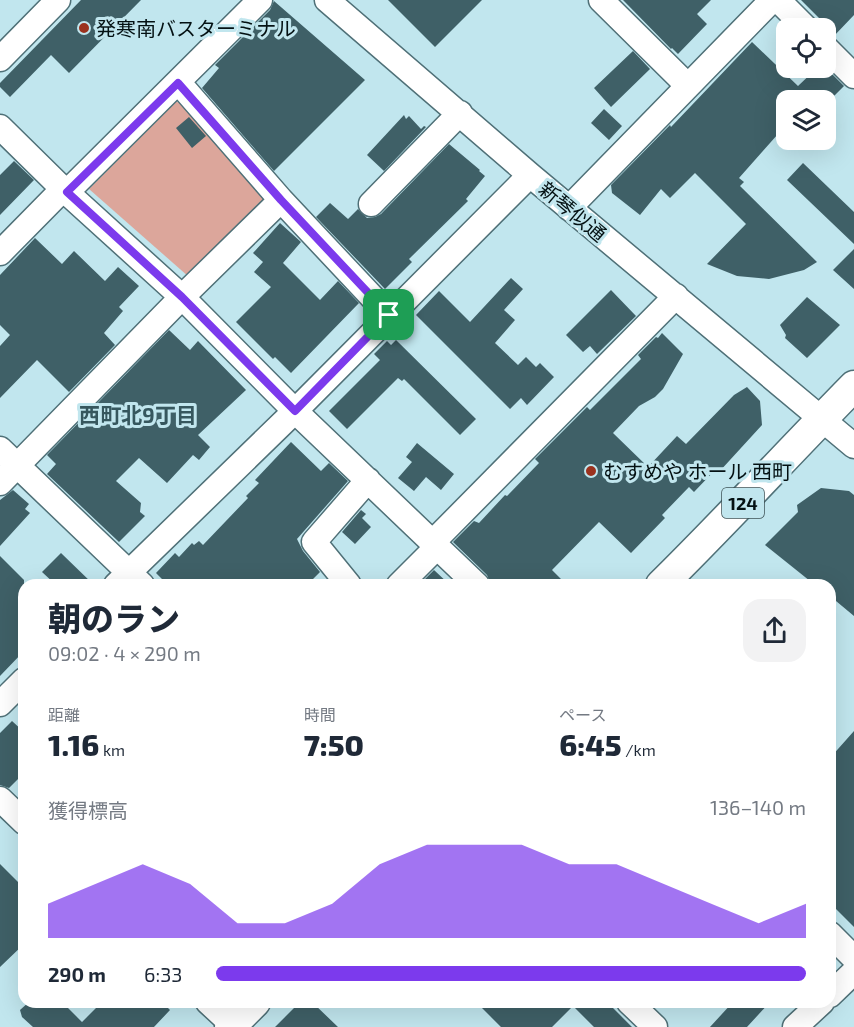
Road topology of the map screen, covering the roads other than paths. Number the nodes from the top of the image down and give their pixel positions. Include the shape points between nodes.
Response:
1 (58, 0) edge
2 (260, 0) edge
3 (327, 0) edge
4 (601, 0) edge
5 (772, 0) edge
6 (778, 0) edge
7 (797, 18) edge
8 (836, 58) edge
9 (0, 59) edge
10 (854, 76) edge
11 (178, 83) junction
12 (688, 87) junction
13 (460, 113) junction
14 (0, 127) edge
15 (530, 175) junction
16 (65, 190) junction
17 (281, 200) junction
18 (371, 204) dead end
19 (569, 208) junction
20 (0, 253) edge
21 (676, 296) junction
22 (182, 297) junction
23 (389, 315) junction
24 (854, 386) edge
25 (295, 411) junction
26 (822, 418) junction
27 (854, 446) edge
28 (9, 457) edge
29 (368, 480) junction
30 (0, 483) edge
31 (435, 544) junction
32 (127, 579) edge
33 (131, 579) edge
34 (345, 579) edge
35 (404, 579) edge
36 (471, 579) edge
37 (667, 579) edge
38 (18, 686) edge
39 (0, 704) edge
40 (0, 799) edge
41 (18, 816) edge
42 (836, 940) edge
43 (854, 958) edge
44 (854, 972) edge
45 (836, 989) edge
46 (214, 1008) edge
47 (249, 1008) edge
48 (635, 1008) edge
49 (816, 1008) edge
50 (232, 1026) edge
51 (655, 1027) edge
52 (795, 1027) edge

1 - 9 street
2 - 11 street
3 - 13 street, 新琴似通
4 - 12 street
5 - 12 street
6 - 7 street
8 - 10 street
11 - 16 street
11 - 17 street
12 - 19 street
13 - 15 street, 新琴似通
13 - 18 street
14 - 16 street
15 - 19 street, 新琴似通
15 - 23 street
16 - 20 street
16 - 22 street
17 - 22 street
17 - 23 street
19 - 21 street, 新琴似通
21 - 26 street, 新琴似通
21 - 31 street
22 - 25 street
22 - 28 street
23 - 25 street
24 - 26 main road, 124
25 - 29 street
25 - 33 street
26 - 27 street, 新琴似通
26 - 37 main road, 124
28 - 30 street
28 - 32 street
29 - 31 street
29 - 34 street via 314,542
31 - 35 street
31 - 36 street
38 - 39 street
40 - 41 street
42 - 43 street
44 - 45 street
46 - 50 street
47 - 50 main road
48 - 51 street
49 - 52 street

